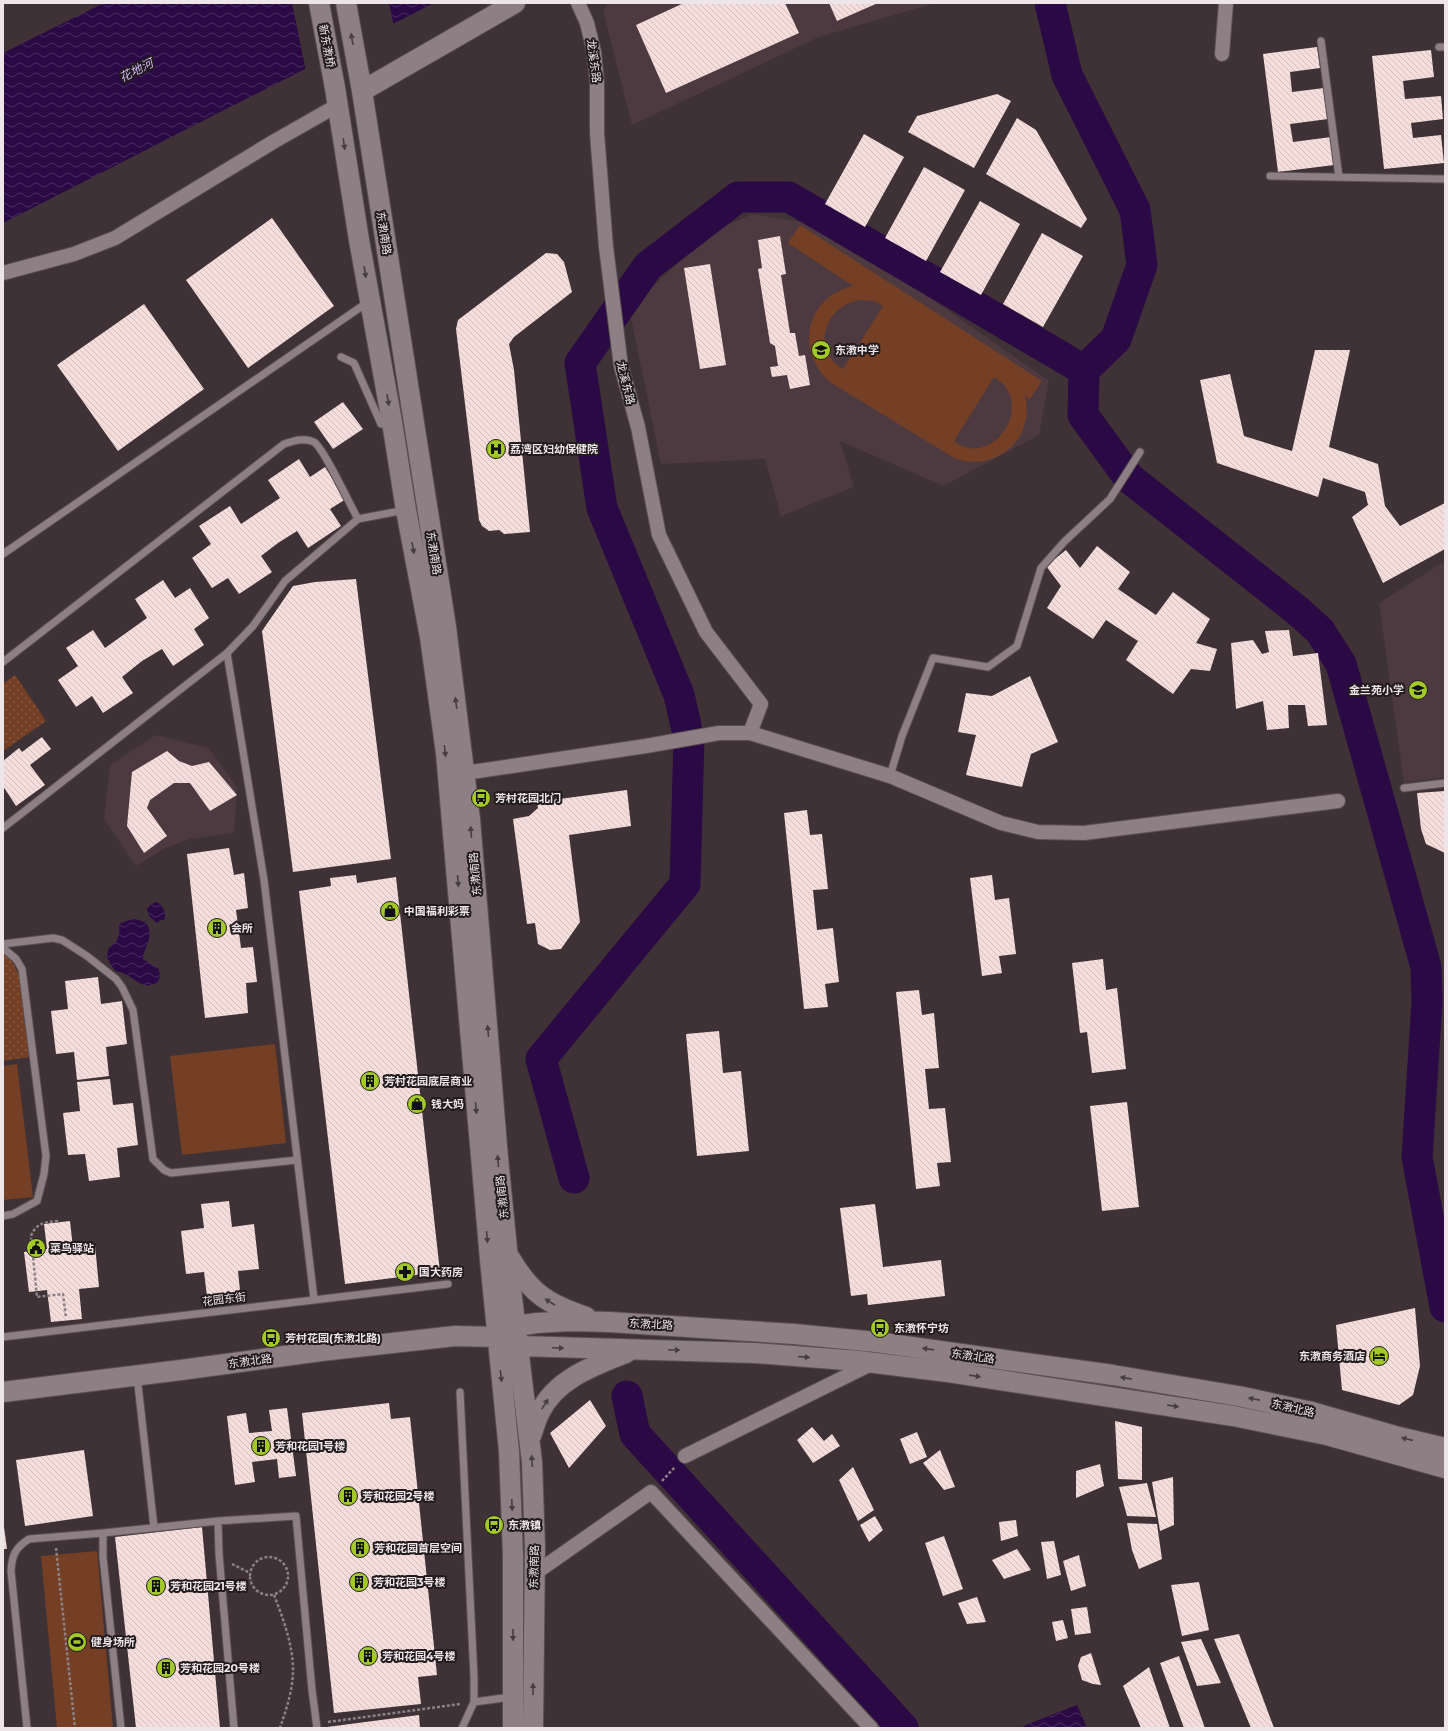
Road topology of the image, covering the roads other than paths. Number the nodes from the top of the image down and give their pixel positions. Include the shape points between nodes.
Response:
1 (319, 3) edge
2 (346, 3) edge
3 (515, 3) edge
4 (578, 3) edge
5 (1226, 3) edge
6 (1321, 41) dead end
7 (1222, 54) dead end
8 (360, 83) junction
9 (337, 97) junction
10 (1270, 176) dead end
11 (1339, 177) junction
12 (1445, 179) edge
13 (3, 273) edge
14 (370, 301) junction
15 (342, 357) dead end
16 (392, 422) junction
17 (1140, 452) dead end
18 (406, 510) junction
19 (358, 519) junction
20 (3, 554) edge
21 (227, 653) junction
22 (3, 662) edge
23 (750, 733) junction
24 (465, 773) junction
25 (890, 776) junction
26 (1445, 783) edge
27 (1404, 788) dead end
28 (1338, 801) dead end
29 (3, 828) edge
30 (3, 944) edge
31 (3, 948) edge
32 (297, 1160) junction
33 (3, 1216) edge
34 (508, 1255) junction
35 (448, 1284) dead end
36 (314, 1299) junction
37 (600, 1322) junction
38 (516, 1326) junction
39 (3, 1337) edge
40 (497, 1337) junction
41 (519, 1346) junction
42 (635, 1350) junction
43 (873, 1363) junction
44 (137, 1375) junction
45 (3, 1392) edge
46 (460, 1392) dead end
47 (530, 1439) junction
48 (1445, 1448) edge
49 (685, 1456) road end
50 (1445, 1468) edge
51 (218, 1521) junction
52 (154, 1527) junction
53 (103, 1533) junction
54 (534, 1574) junction
55 (513, 1696) junction
56 (474, 1702) junction
57 (316, 1726) edge
58 (27, 1728) edge
59 (121, 1728) edge
60 (234, 1728) edge
61 (462, 1728) edge
62 (513, 1728) edge
63 (533, 1728) edge
64 (871, 1728) edge

1 - 9 street, 新东漖桥
8 -> 2 street
3 - 8 street
4 - 23 street, 龙溪东路 via 587,24 594,52 606,247 621,366 638,427 659,535 706,632 761,704
5 - 7 street
6 - 11 lane
24 -> 8 street, 东漖南路 via 446,627
9 - 13 street via 273,142 115,238 74,254
9 -> 14 street, 东漖南路
10 - 11 lane
11 - 12 lane
14 -> 16 street, 东漖南路
14 - 20 lane
15 - 16 lane via 354,363 381,424
16 - 18 street, 东漖南路
17 - 25 lane via 1110,499 1064,542 1041,568 1017,646 988,666 933,658 902,736
18 - 19 lane
18 -> 40 street, 东漖南路 via 430,637 446,753
19 - 21 lane via 285,582 253,626
19 - 22 lane via 315,442 300,440 284,444
21 - 29 lane
21 - 32 lane via 264,880
23 - 24 street via 719,733
23 - 25 street
34 -> 24 street, 东漖南路
25 - 28 street via 1002,823 1038,832 1084,833
26 - 27 lane
30 - 32 lane via 52,938 62,940 87,956 116,979 122,987 133,1010 153,1159 164,1170 171,1173
31 - 33 lane via 16,959 22,969 46,1156 37,1201 13,1214
32 - 36 lane
37 -> 34 street via 558,1307 537,1294
34 - 38 street, 东漖南路
35 - 36 lane, 花园东街
36 - 39 lane, 花园东街
37 - 38 street, 东漖北路 via 570,1321
48 -> 37 street, 东漖北路 via 1282,1405 1113,1376 845,1338
38 - 40 street, 东漖北路
38 - 41 street, 东漖南路
40 - 41 street, 东漖北路
40 - 44 street, 东漖北路 via 454,1336
40 -> 55 street, 东漖南路 via 508,1436 511,1494
41 -> 42 street, 东漖北路
41 - 47 street, 东漖南路
42 -> 43 street, 东漖北路 via 755,1353
47 -> 42 street via 539,1412 549,1397 562,1385 577,1374
43 - 49 street
43 -> 50 street, 东漖北路 via 1050,1387 1233,1416 1326,1435
44 - 45 street, 东漖北路
44 - 52 lane
46 - 56 lane
54 -> 47 street, 东漖南路
51 - 52 lane
51 - 57 lane via 296,1516
51 - 60 lane
52 - 53 lane
53 - 58 lane via 29,1539 21,1544 12,1557 11,1571
53 - 59 lane via 103,1557
63 -> 54 street, 东漖南路
54 - 64 street via 651,1492
55 - 56 lane
55 - 62 street, 东漖南路
56 - 61 lane

